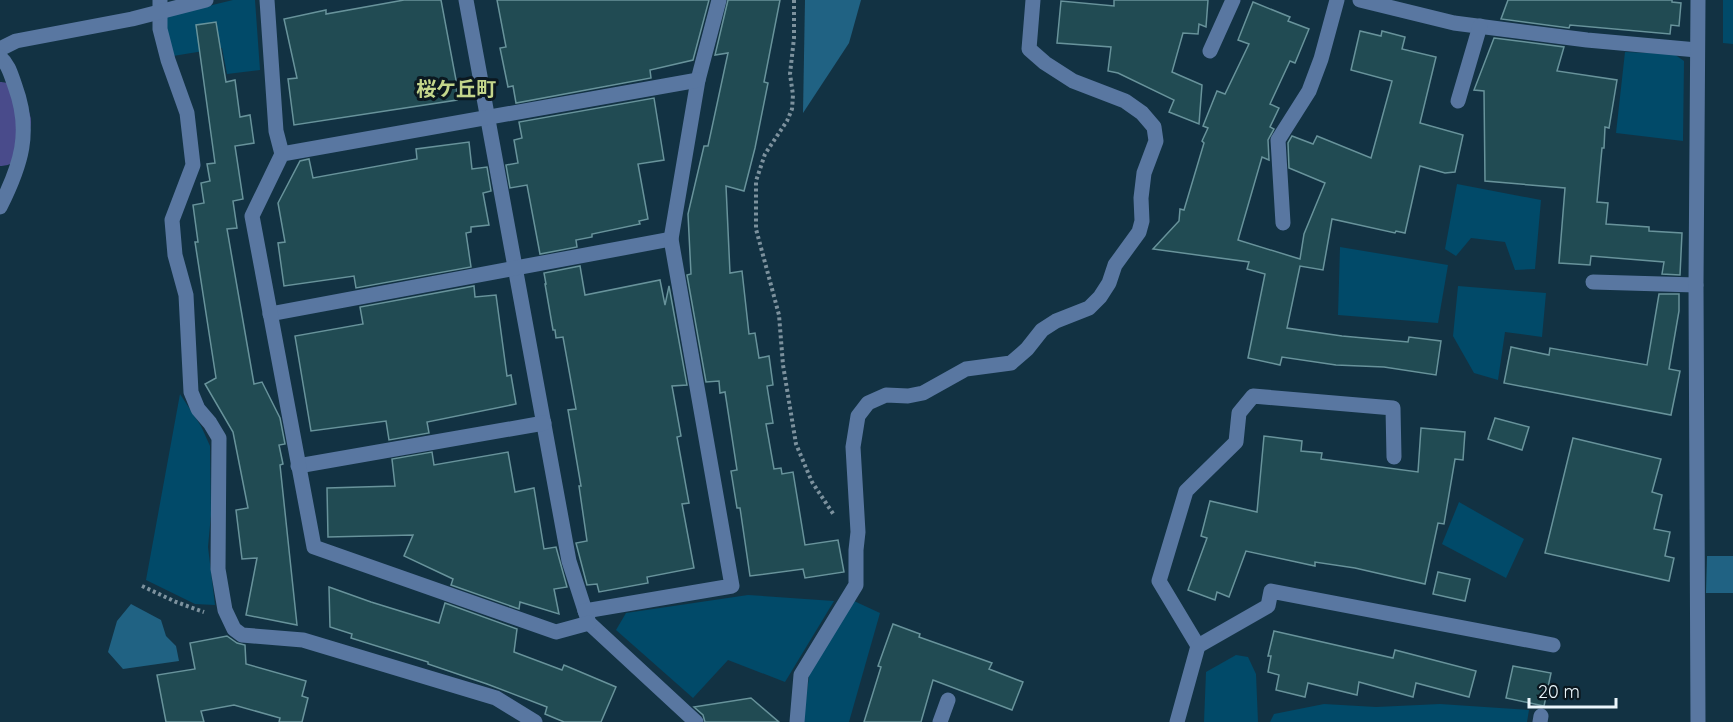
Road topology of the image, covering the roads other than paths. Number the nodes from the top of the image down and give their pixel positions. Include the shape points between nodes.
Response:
1 (206, 0) edge
2 (267, 0) edge
3 (466, 0) edge
4 (719, 0) edge
5 (1033, 0) edge
6 (1233, 0) edge
7 (1336, 0) edge
8 (1360, 0) edge
9 (1698, 0) edge
10 (160, 5) edge
11 (1480, 26) junction
12 (0, 49) edge
13 (1697, 50) junction
14 (1210, 51) dead end
15 (0, 57) edge
16 (698, 80) junction
17 (1458, 101) dead end
18 (488, 118) junction
19 (282, 154) junction
20 (0, 207) edge
21 (1282, 223) dead end
22 (672, 239) junction
23 (515, 268) junction
24 (1593, 282) dead end
25 (1696, 285) junction
26 (270, 314) junction
27 (544, 423) junction
28 (1394, 457) dead end
29 (298, 466) junction
30 (587, 617) junction
31 (1198, 645) junction
32 (1553, 645) dead end
33 (948, 700) dead end
34 (535, 722) edge
35 (696, 722) edge
36 (797, 722) edge
37 (940, 722) edge
38 (1177, 722) edge
39 (1698, 722) edge

1 - 10 street
2 - 19 street via 276,131
3 - 18 street
4 - 16 street
5 - 36 street via 1029,49 1073,81 1125,101 1154,126 1156,141 1144,173 1139,232 1115,265 1100,297 1089,308 1042,330 1011,363 966,369 923,393 886,395 868,403 858,416 853,447 858,532 856,585 801,675
6 - 14 street
7 - 21 street via 1309,91 1278,140
8 - 11 street
9 - 13 street
10 - 12 street via 132,18 16,41
10 - 34 street via 160,28 187,113 194,165 172,220 175,255 186,295 191,392 198,410 219,438 218,569 225,610 234,629 242,635 303,640 496,698
11 - 13 street
11 - 17 street
13 - 25 street
15 - 20 street via 22,105 24,127 23,148
16 - 18 street
16 - 22 street
18 - 19 street
18 - 23 street
19 - 26 street via 252,216
22 - 23 street
22 - 30 street via 732,586
23 - 26 street
23 - 27 street
24 - 25 street
25 - 39 street
26 - 29 street
27 - 29 street
27 - 30 street via 569,561
28 - 31 street via 1393,408 1253,396 1239,413 1236,442 1186,491 1159,581
29 - 30 street via 314,547 556,632
30 - 35 street
31 - 32 street via 1268,606 1271,591
31 - 38 street
33 - 37 street

